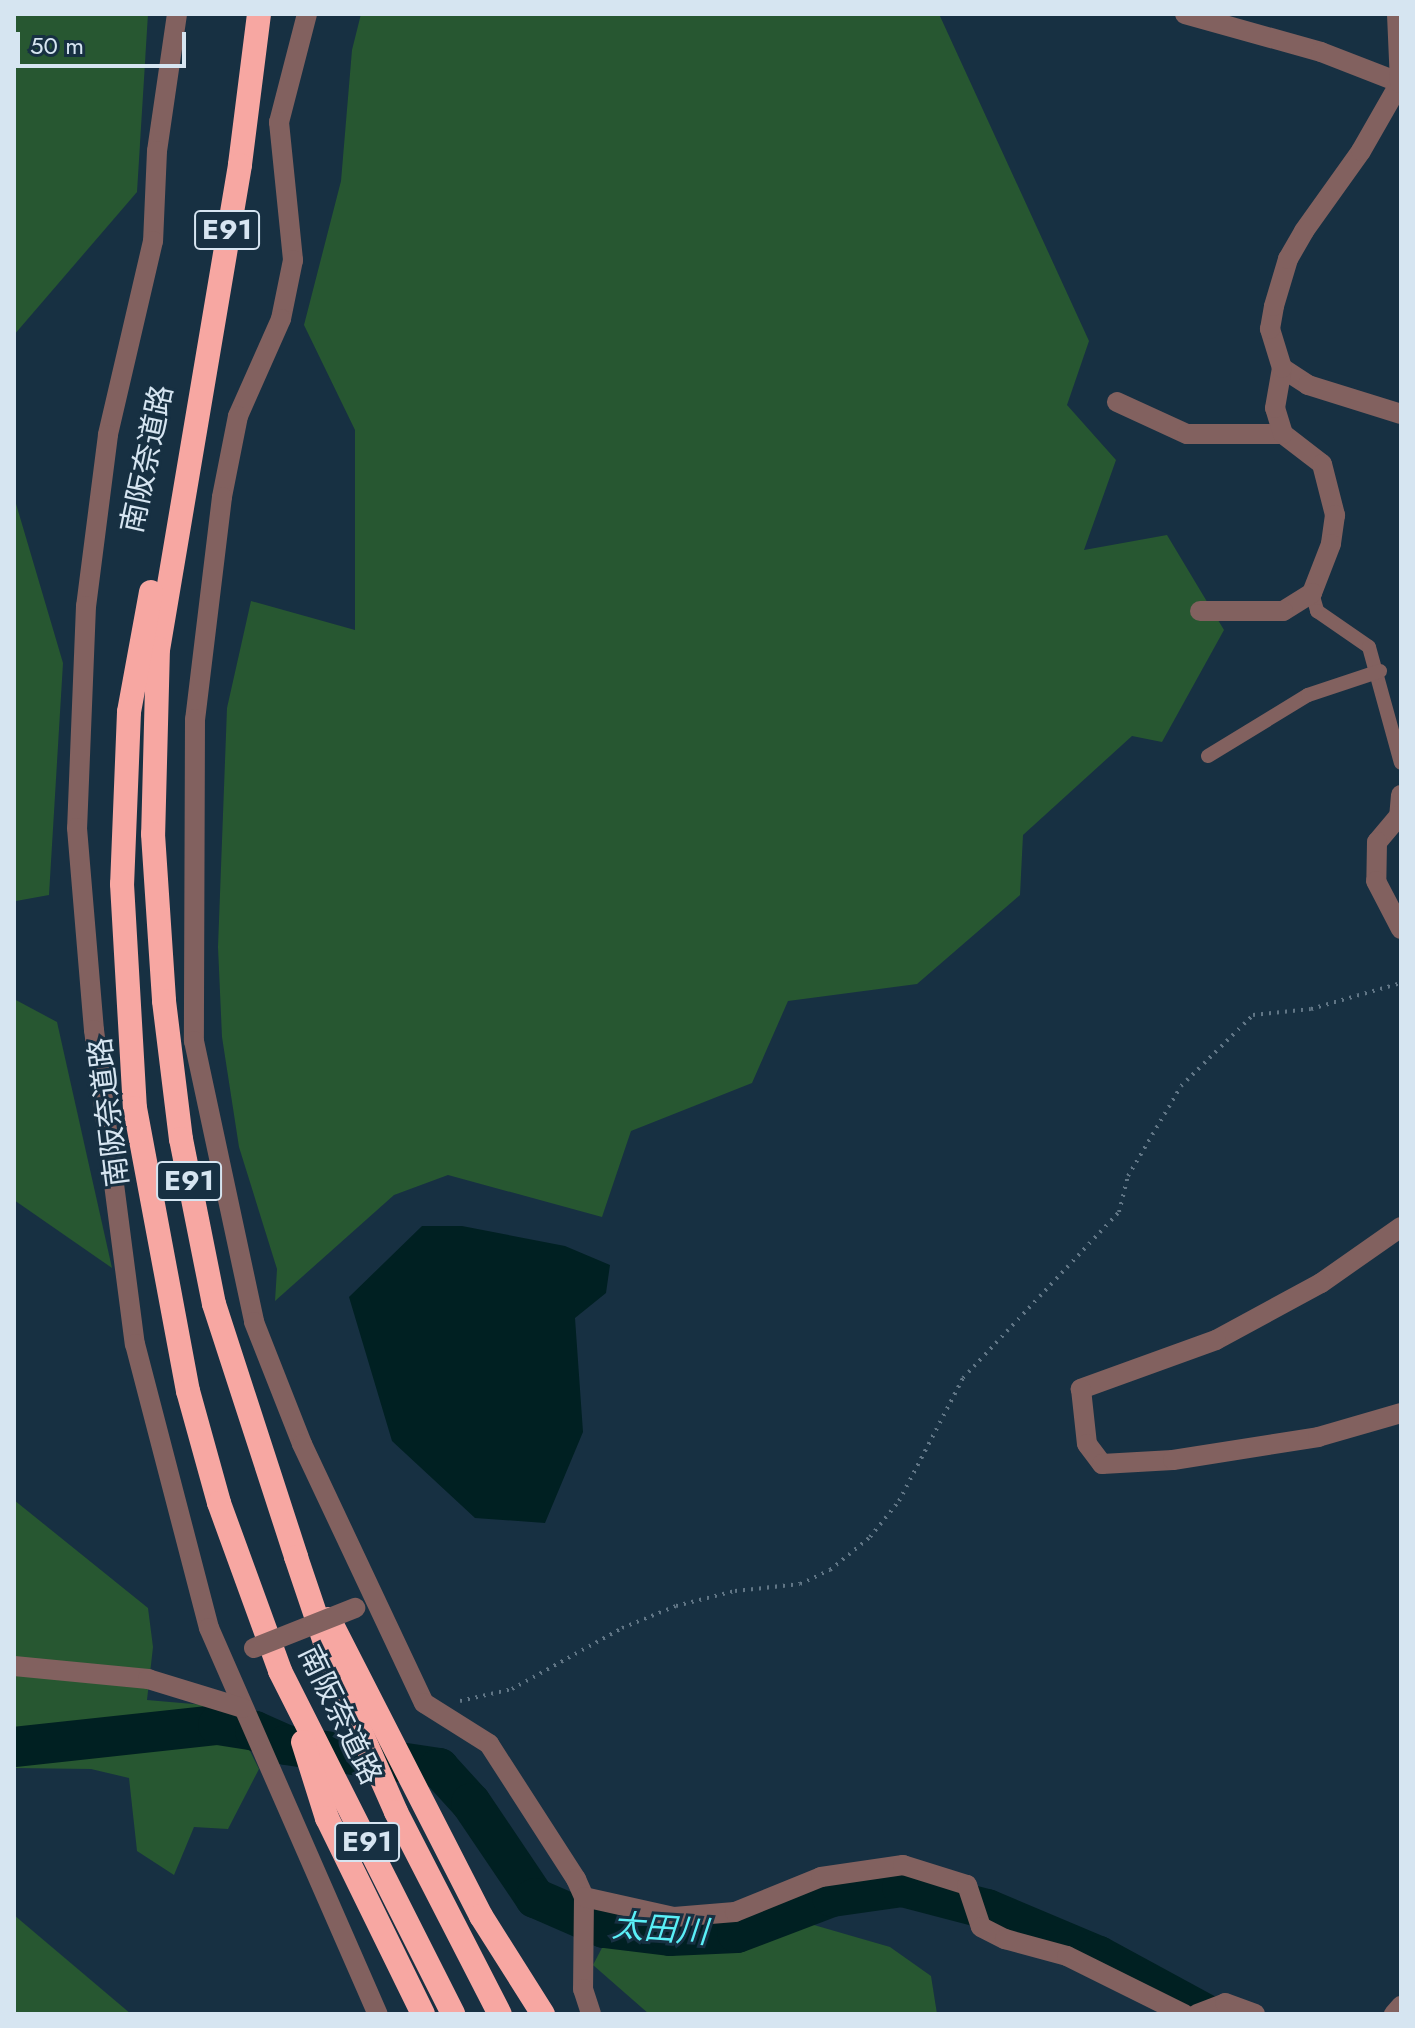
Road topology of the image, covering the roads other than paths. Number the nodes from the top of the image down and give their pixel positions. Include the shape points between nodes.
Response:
1 (177, 14) edge
2 (259, 14) edge
3 (307, 14) edge
4 (1185, 14) edge
5 (1397, 14) edge
6 (1400, 83) edge
7 (215, 295) junction
8 (1282, 368) junction
9 (1117, 402) dead end
10 (1401, 414) edge
11 (1283, 434) junction
12 (1312, 593) junction
13 (1200, 611) dead end
14 (1380, 671) junction
15 (1208, 756) dead end
16 (1401, 763) edge
17 (1401, 795) edge
18 (1401, 929) edge
19 (1401, 1227) edge
20 (1401, 1413) edge
21 (296, 1557) junction
22 (380, 1600) junction
23 (226, 1659) junction
24 (14, 1666) edge
25 (280, 1671) junction
26 (243, 1708) junction
27 (584, 1897) junction
28 (1401, 2006) edge
29 (378, 2014) edge
30 (423, 2014) edge
31 (453, 2014) edge
32 (500, 2014) edge
33 (543, 2014) edge
34 (591, 2014) edge
35 (1184, 2014) edge
36 (1197, 2014) edge
37 (1255, 2014) edge
38 (1394, 2014) edge

1 - 23 street via 157,151 153,241 100,481 86,606 77,828 94,1030 135,1344 209,1628
2 - 7 highway, 南阪奈道路 / E91 via 240,165
3 - 22 street via 279,122 293,260 281,319 238,416 222,497 195,719 194,1041 254,1322 302,1444
4 - 6 street via 1321,52
5 - 6 street
6 - 8 street via 1288,259 1270,329
7 - 21 highway, 南阪奈道路 / E91 via 158,648 153,834 181,1139 214,1304
7 - 25 highway, 南阪奈道路 / E91 via 136,667 129,712 122,884 135,1108 188,1391 219,1503
8 - 10 street via 1308,385
8 - 11 street via 1275,408
9 - 11 street via 1187,434
11 - 12 street via 1322,464 1335,515 1331,544
12 - 13 street via 1283,611
12 - 14 lane via 1317,611 1369,647
14 - 15 lane via 1308,695
14 - 16 lane
17 - 18 street via 1399,816 1377,842 1376,881
19 - 20 street via 1321,1283 1216,1340 1081,1389 1087,1444 1102,1464 1173,1460 1318,1437
21 - 32 highway, 南阪奈道路 / E91 via 337,1678 396,1812
21 - 33 highway via 481,1916
22 - 23 street, bridge
22 - 27 street via 424,1703 489,1744
23 - 26 street
24 - 26 street via 148,1679
25 - 30 highway via 327,1818
25 - 31 highway, 南阪奈道路 / E91
26 - 29 street
27 - 34 street via 583,1989
27 - 35 street via 674,1917 735,1912 821,1877 903,1865 967,1885 981,1927 1067,1956
28 - 38 street
36 - 37 street via 1225,2003

